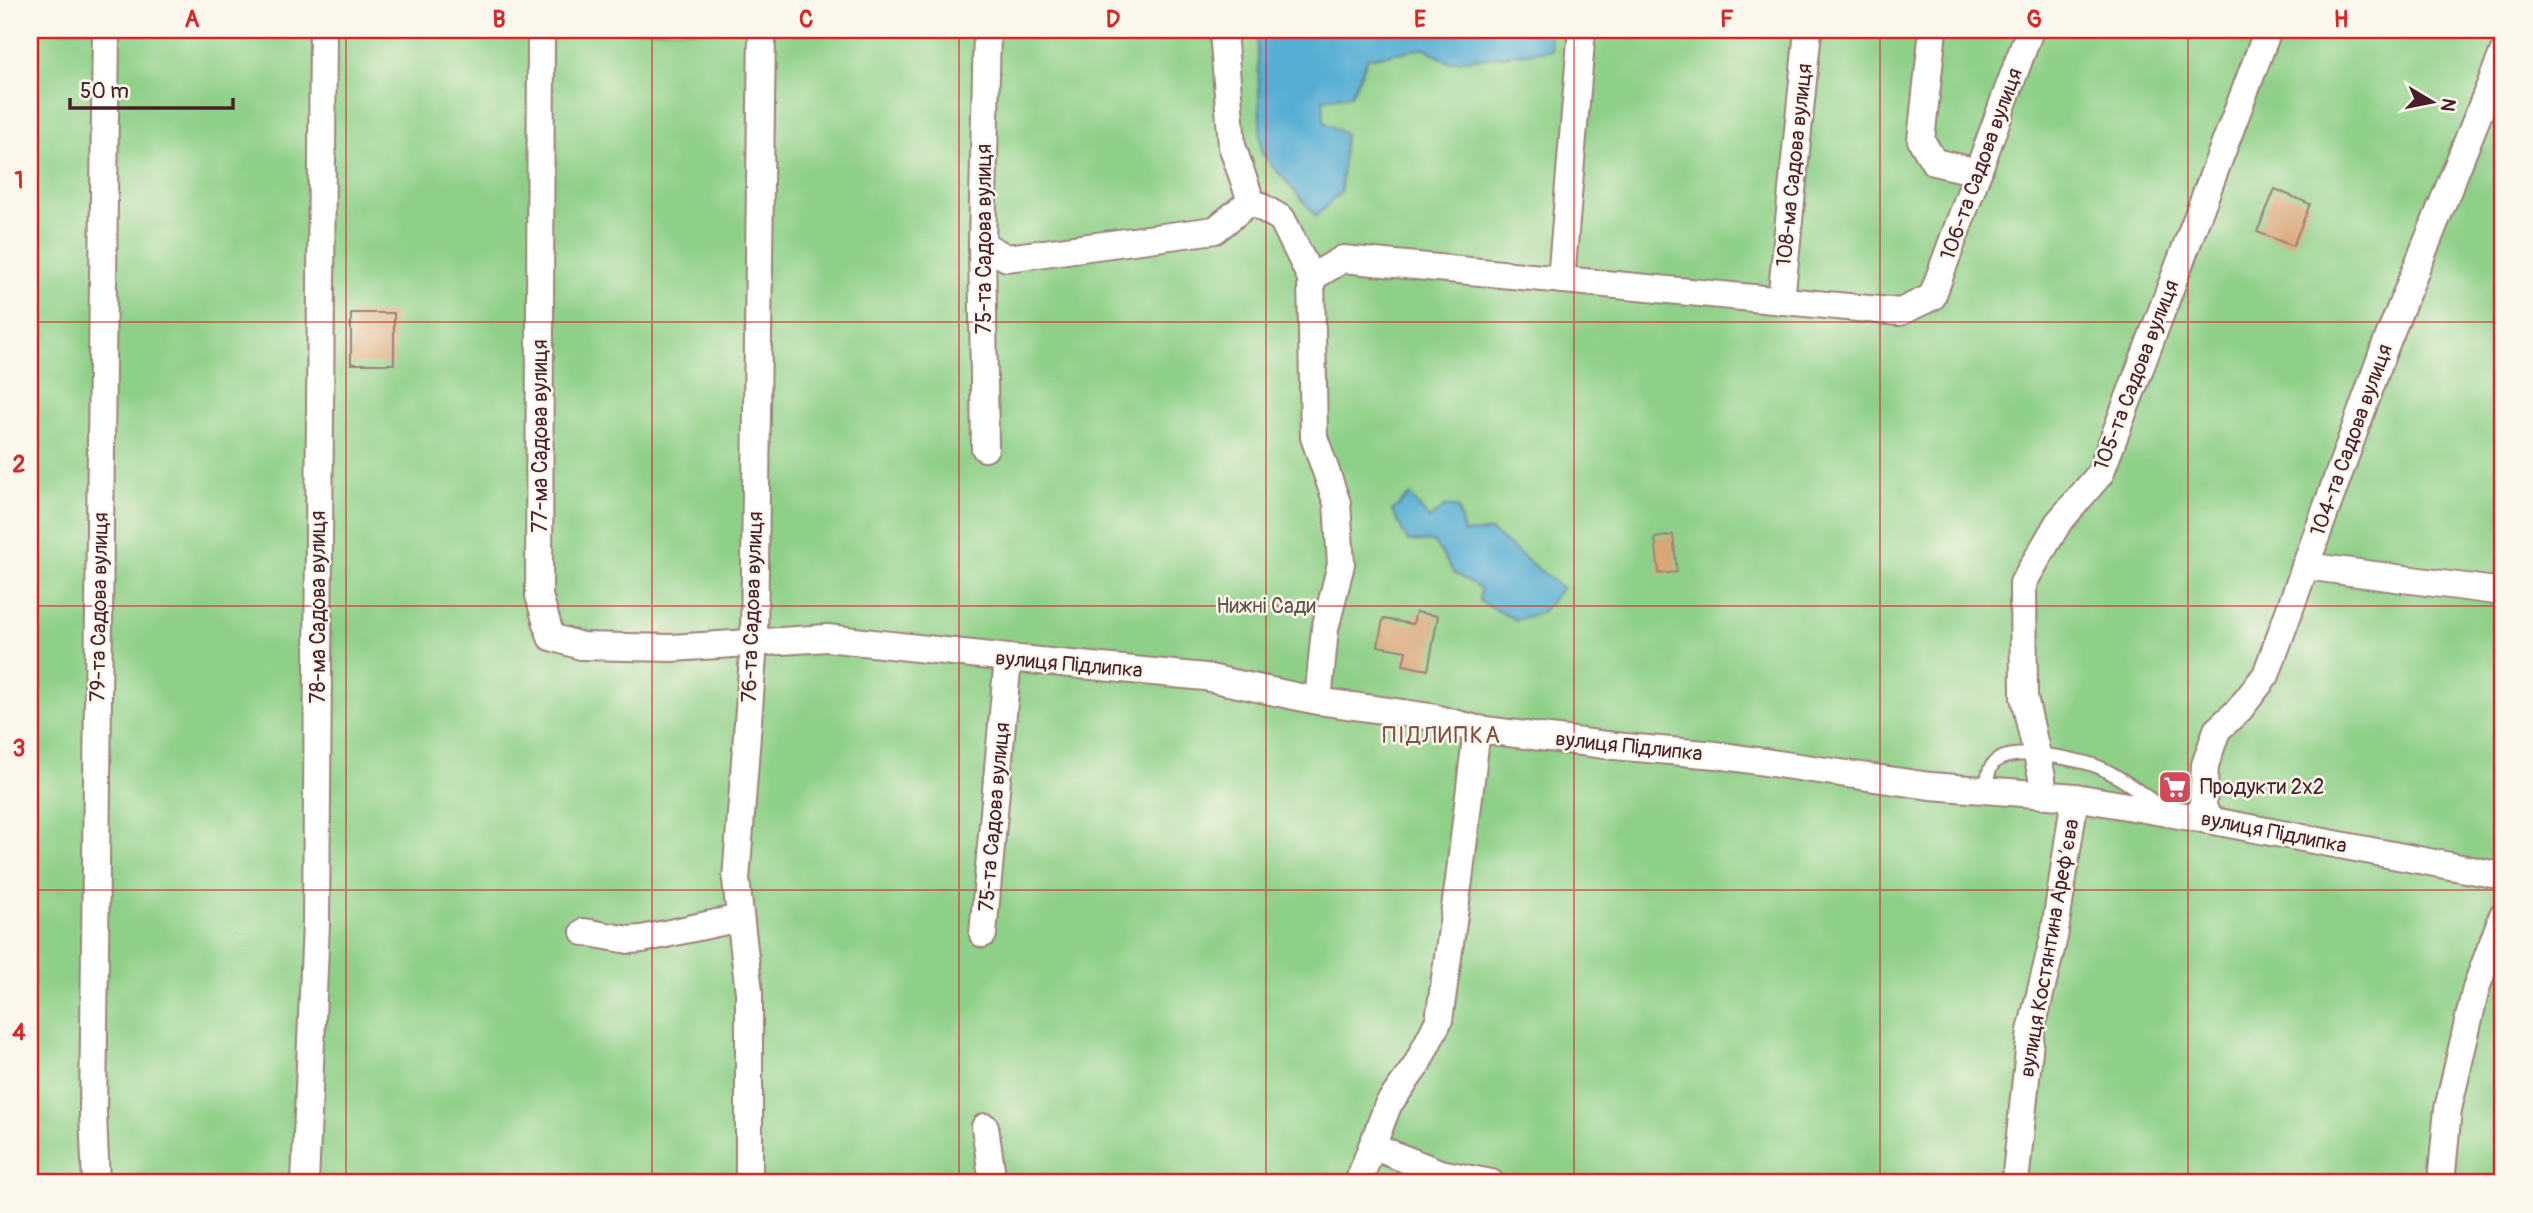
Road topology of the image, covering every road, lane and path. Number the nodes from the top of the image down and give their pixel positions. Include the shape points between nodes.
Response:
1 (106, 30) edge
2 (323, 30) edge
3 (541, 30) edge
4 (762, 30) edge
5 (987, 30) edge
6 (1223, 30) edge
7 (1582, 30) edge
8 (1808, 30) edge
9 (1933, 30) edge
10 (2030, 30) edge
11 (2268, 30) edge
12 (2503, 53) edge
13 (1978, 172) junction
14 (1251, 201) junction
15 (982, 244) junction
16 (1311, 278) junction
17 (1561, 280) junction
18 (1781, 301) junction
19 (985, 448) dead end
20 (2305, 566) junction
21 (2503, 592) edge
22 (754, 643) junction
23 (1008, 659) junction
24 (1318, 701) junction
25 (1477, 729) junction
26 (2038, 755) junction
27 (1987, 790) junction
28 (2042, 795) junction
29 (2075, 797) junction
30 (2169, 812) junction
31 (2208, 820) junction
32 (2503, 876) edge
33 (2503, 915) edge
34 (740, 918) junction
35 (584, 932) dead end
36 (983, 934) dead end
37 (985, 1127) dead end
38 (1372, 1146) junction
39 (96, 1183) edge
40 (305, 1183) edge
41 (749, 1183) edge
42 (993, 1183) edge
43 (1358, 1183) edge
44 (1491, 1183) edge
45 (2015, 1183) edge
46 (2441, 1183) edge

1 - 39 street, 79-та Садова вулиця via 93,1114
2 - 40 street, 78-ма Садова вулиця via 316,923
3 - 22 street, 77-ма Садова вулиця via 539,596 551,637 581,646 672,648
4 - 22 street, 76-та Садова вулиця
5 - 15 street, 75-та Садова вулиця
6 - 14 street via 1232,146
7 - 17 street
8 - 18 street, 108-ма Садова вулиця
9 - 13 street via 1922,140 1934,162
10 - 13 street, 106-та Садова вулиця
11 - 26 street, 105-та Садова вулиця via 2100,474 2058,523 2023,583 2024,697
12 - 20 street, 104-та Садова вулиця via 2384,349
13 - 18 street, 106-та Садова вулиця via 1932,297 1900,312
14 - 15 street via 1215,230 1007,258
14 - 16 street via 1282,219
15 - 19 street, 75-та Садова вулиця
16 - 17 street via 1343,259
16 - 24 street via 1314,437 1337,503 1341,565 1325,629
17 - 18 street
20 - 21 street
20 - 31 street, 104-та Садова вулиця via 2266,675 2217,730 2205,765 2203,805
22 - 23 street, вулиця Підлипка via 827,638
22 - 34 street, 76-та Садова вулиця via 736,880
23 - 24 street, вулиця Підлипка via 1205,677
23 - 36 street, 75-та Садова вулиця
24 - 25 street, вулиця Підлипка via 1431,717
25 - 27 street, вулиця Підлипка
25 - 38 street via 1438,1020 1416,1066 1388,1105
26 - 27 lane via 2007,755 1993,763
26 - 28 street, 105-та Садова вулиця
26 - 30 lane via 2106,770
27 - 28 street, вулиця Підлипка
28 - 29 street, вулиця Підлипка
29 - 30 street, вулиця Підлипка
29 - 45 street, вулиця Костянтина Арефʼєва via 2054,937 2031,1031
30 - 31 street, вулиця Підлипка
31 - 32 street, вулиця Підлипка
33 - 46 street via 2476,988 2448,1109
34 - 35 street via 642,939
34 - 41 street, 76-та Садова вулиця via 749,992
37 - 42 street
38 - 43 street
38 - 44 street via 1440,1173

